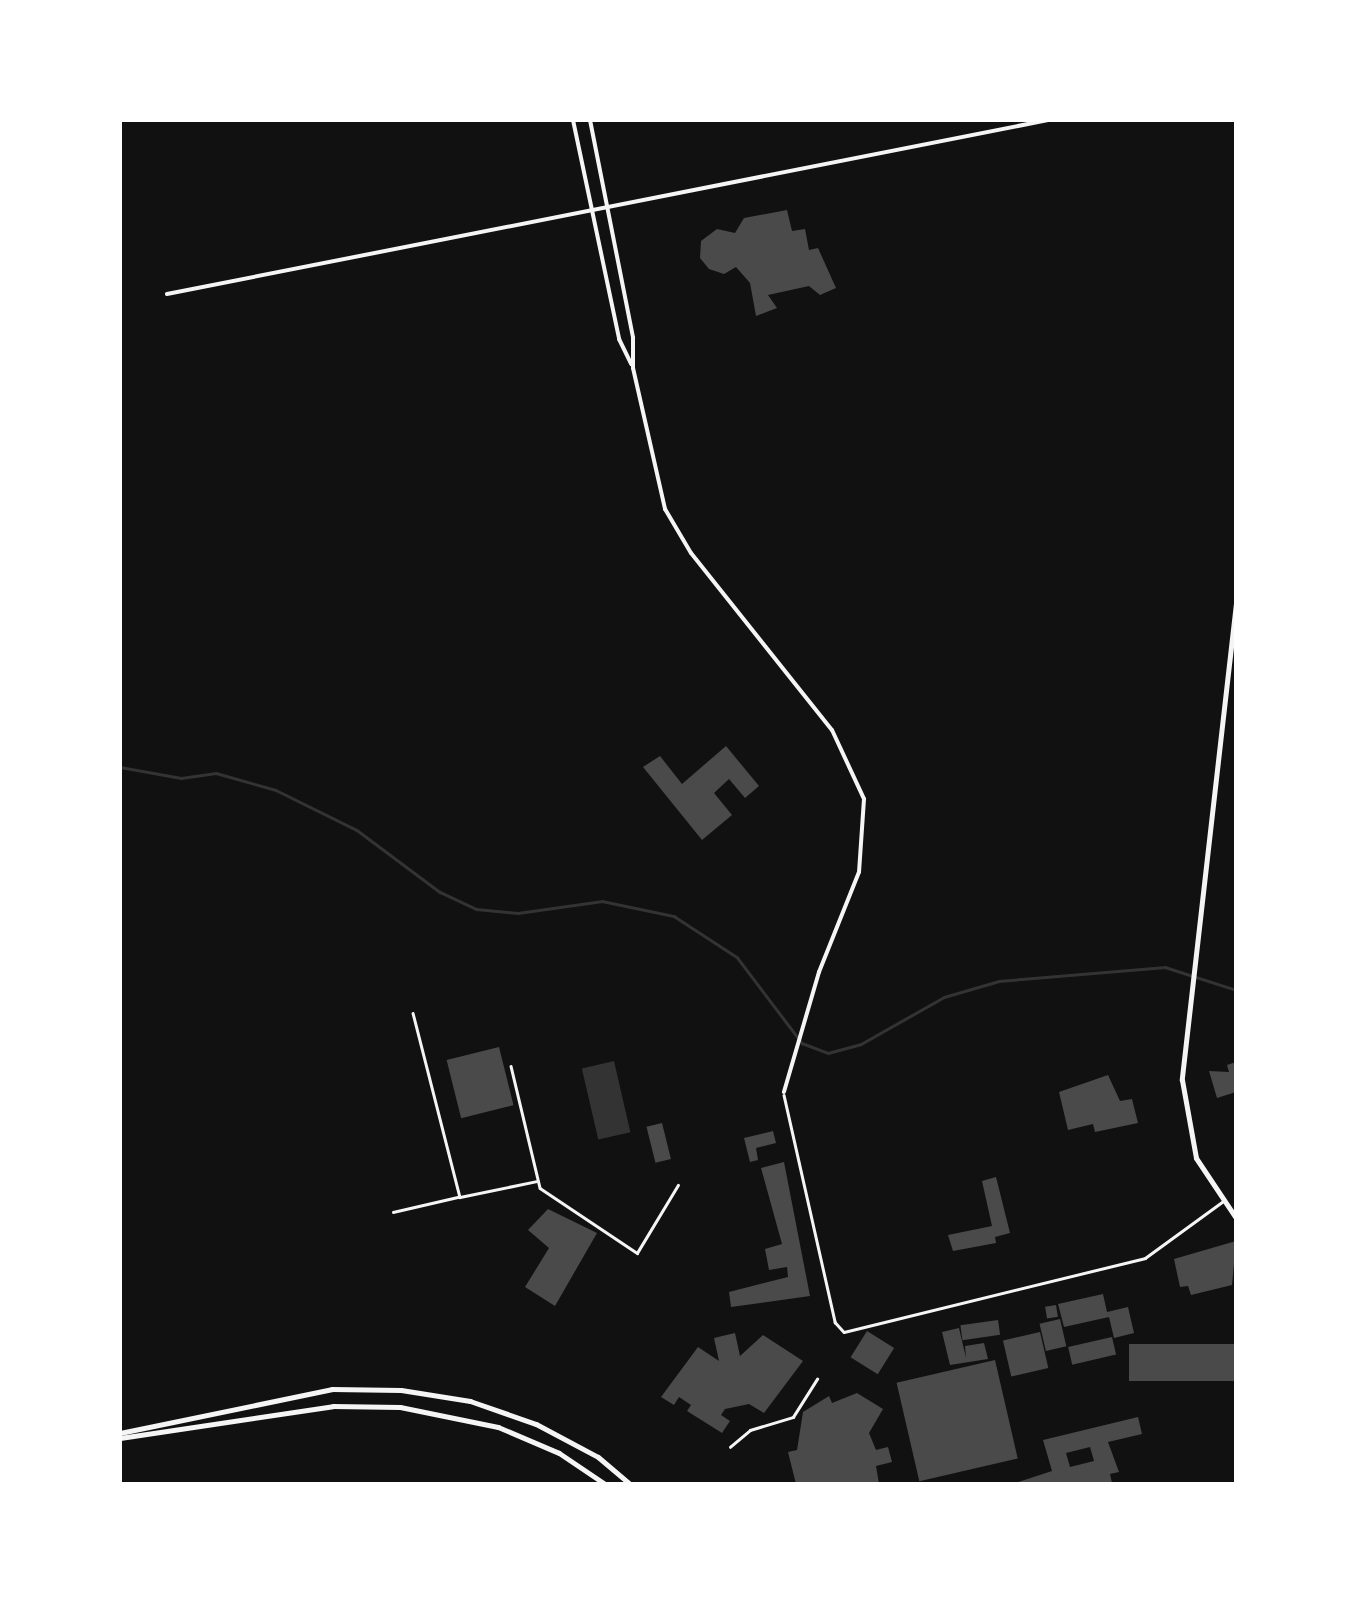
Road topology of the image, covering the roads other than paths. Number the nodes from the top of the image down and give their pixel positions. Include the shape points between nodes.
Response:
1 (573, 120) edge
2 (590, 120) edge
3 (1048, 120) edge
4 (607, 206) junction
5 (593, 209) junction
6 (167, 294) dead end
7 (632, 368) junction
8 (1236, 603) edge
9 (1232, 652) edge
10 (413, 1012) dead end
11 (510, 1066) dead end
12 (784, 1092) joint
13 (538, 1181) junction
14 (678, 1185) dead end
15 (460, 1197) junction
16 (1222, 1202) junction
17 (393, 1212) dead end
18 (1236, 1218) edge
19 (817, 1380) dead end
20 (120, 1436) edge
21 (730, 1447) dead end
22 (605, 1484) edge
23 (630, 1484) edge

1 - 5 street
2 - 4 street
3 - 4 street
4 - 5 street
4 - 7 street via 633,338
5 - 6 street
5 - 7 street via 619,340
7 - 12 street via 672,525 832,730 863,793 858,872 791,1055
8 - 9 street
9 - 16 street via 1183,1106 1196,1158
10 - 15 street
11 - 13 street
12 - 16 street via 786,1126 832,1312 844,1332 1145,1258
13 - 14 street via 637,1253
13 - 15 street
15 - 17 street
16 - 18 street
19 - 21 street via 793,1417 750,1430
20 - 22 street via 333,1406 400,1406 498,1427
20 - 23 street via 332,1390 401,1390 532,1422 598,1457

